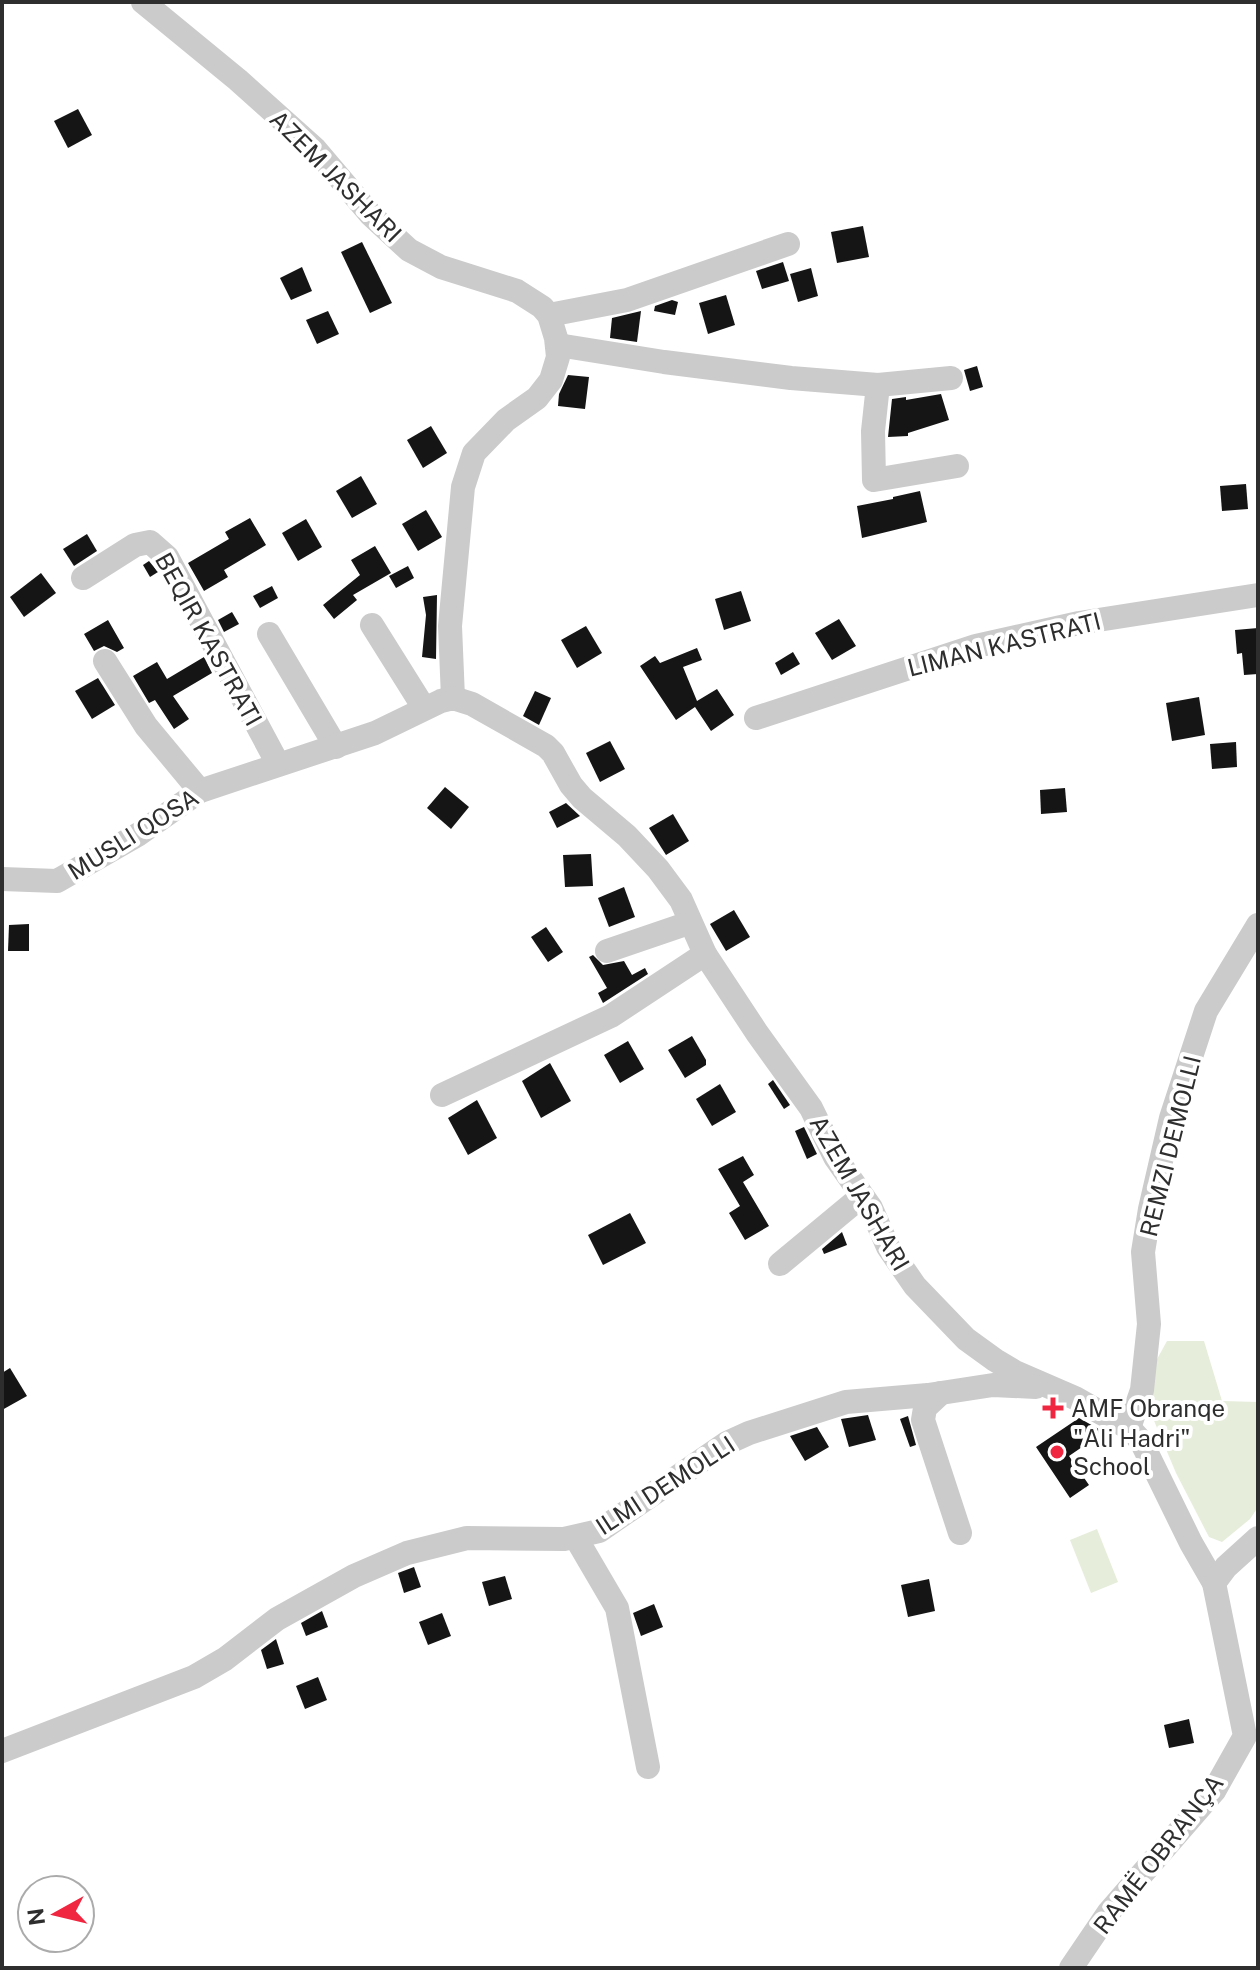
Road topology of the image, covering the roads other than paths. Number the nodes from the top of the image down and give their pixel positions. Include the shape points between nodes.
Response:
1 (143, 2) edge
2 (788, 244) dead end
3 (549, 315) junction
4 (558, 345) junction
5 (951, 378) dead end
6 (878, 385) junction
7 (957, 466) dead end
8 (83, 578) dead end
9 (1258, 595) edge
10 (372, 625) dead end
11 (269, 634) dead end
12 (105, 661) dead end
13 (453, 698) junction
14 (424, 708) junction
15 (756, 718) dead end
16 (336, 747) junction
17 (278, 764) junction
18 (208, 788) junction
19 (2, 879) edge
20 (689, 923) junction
21 (1258, 925) edge
22 (607, 951) dead end
23 (705, 954) junction
24 (442, 1095) dead end
25 (862, 1196) junction
26 (780, 1264) dead end
27 (1047, 1388) junction
28 (941, 1393) junction
29 (1129, 1428) junction
30 (960, 1533) dead end
31 (576, 1538) junction
32 (1258, 1538) edge
33 (1214, 1583) junction
34 (1245, 1736) junction
35 (2, 1751) edge
36 (1258, 1760) edge
37 (648, 1767) dead end
38 (1071, 1968) edge

1 - 3 street, AZEM JASHARI via 315,149 409,250 441,267 517,291
2 - 3 street via 627,300
3 - 4 street
4 - 6 street
4 - 13 street via 551,380 474,453 466,476 450,626
5 - 6 street
6 - 7 street via 874,480
8 - 17 street, BEQIR KASTRATI via 135,545 157,545
9 - 15 street, LIMAN KASTRATI via 976,646
10 - 14 street
11 - 16 street
12 - 18 street via 146,726
13 - 14 street
13 - 20 street, AZEM JASHARI via 553,753 582,798 658,869 681,900
14 - 16 street
16 - 17 street
17 - 18 street
18 - 19 street, MUSLI QOSA via 57,881
20 - 22 street
20 - 23 street, AZEM JASHARI
21 - 29 street, REMZI DEMOLLI via 1206,1011 1171,1118 1143,1252 1149,1324 1142,1390
23 - 24 street via 611,1016
23 - 25 street, AZEM JASHARI via 811,1108
25 - 26 street
25 - 27 street, AZEM JASHARI via 901,1267 949,1322 995,1360
27 - 28 street, ILMI DEMOLLI via 993,1385
27 - 29 street, AZEM JASHARI
28 - 30 street via 925,1408 923,1420
28 - 31 street, ILMI DEMOLLI via 846,1402 749,1433 707,1455 609,1526
29 - 33 street via 1141,1441
31 - 35 street, ILMI DEMOLLI via 467,1538 407,1553 277,1619 194,1677
31 - 37 street via 617,1608
32 - 33 street
33 - 34 street
34 - 36 street
34 - 38 street, RAMË OBRANÇA via 1214,1791 1109,1912

